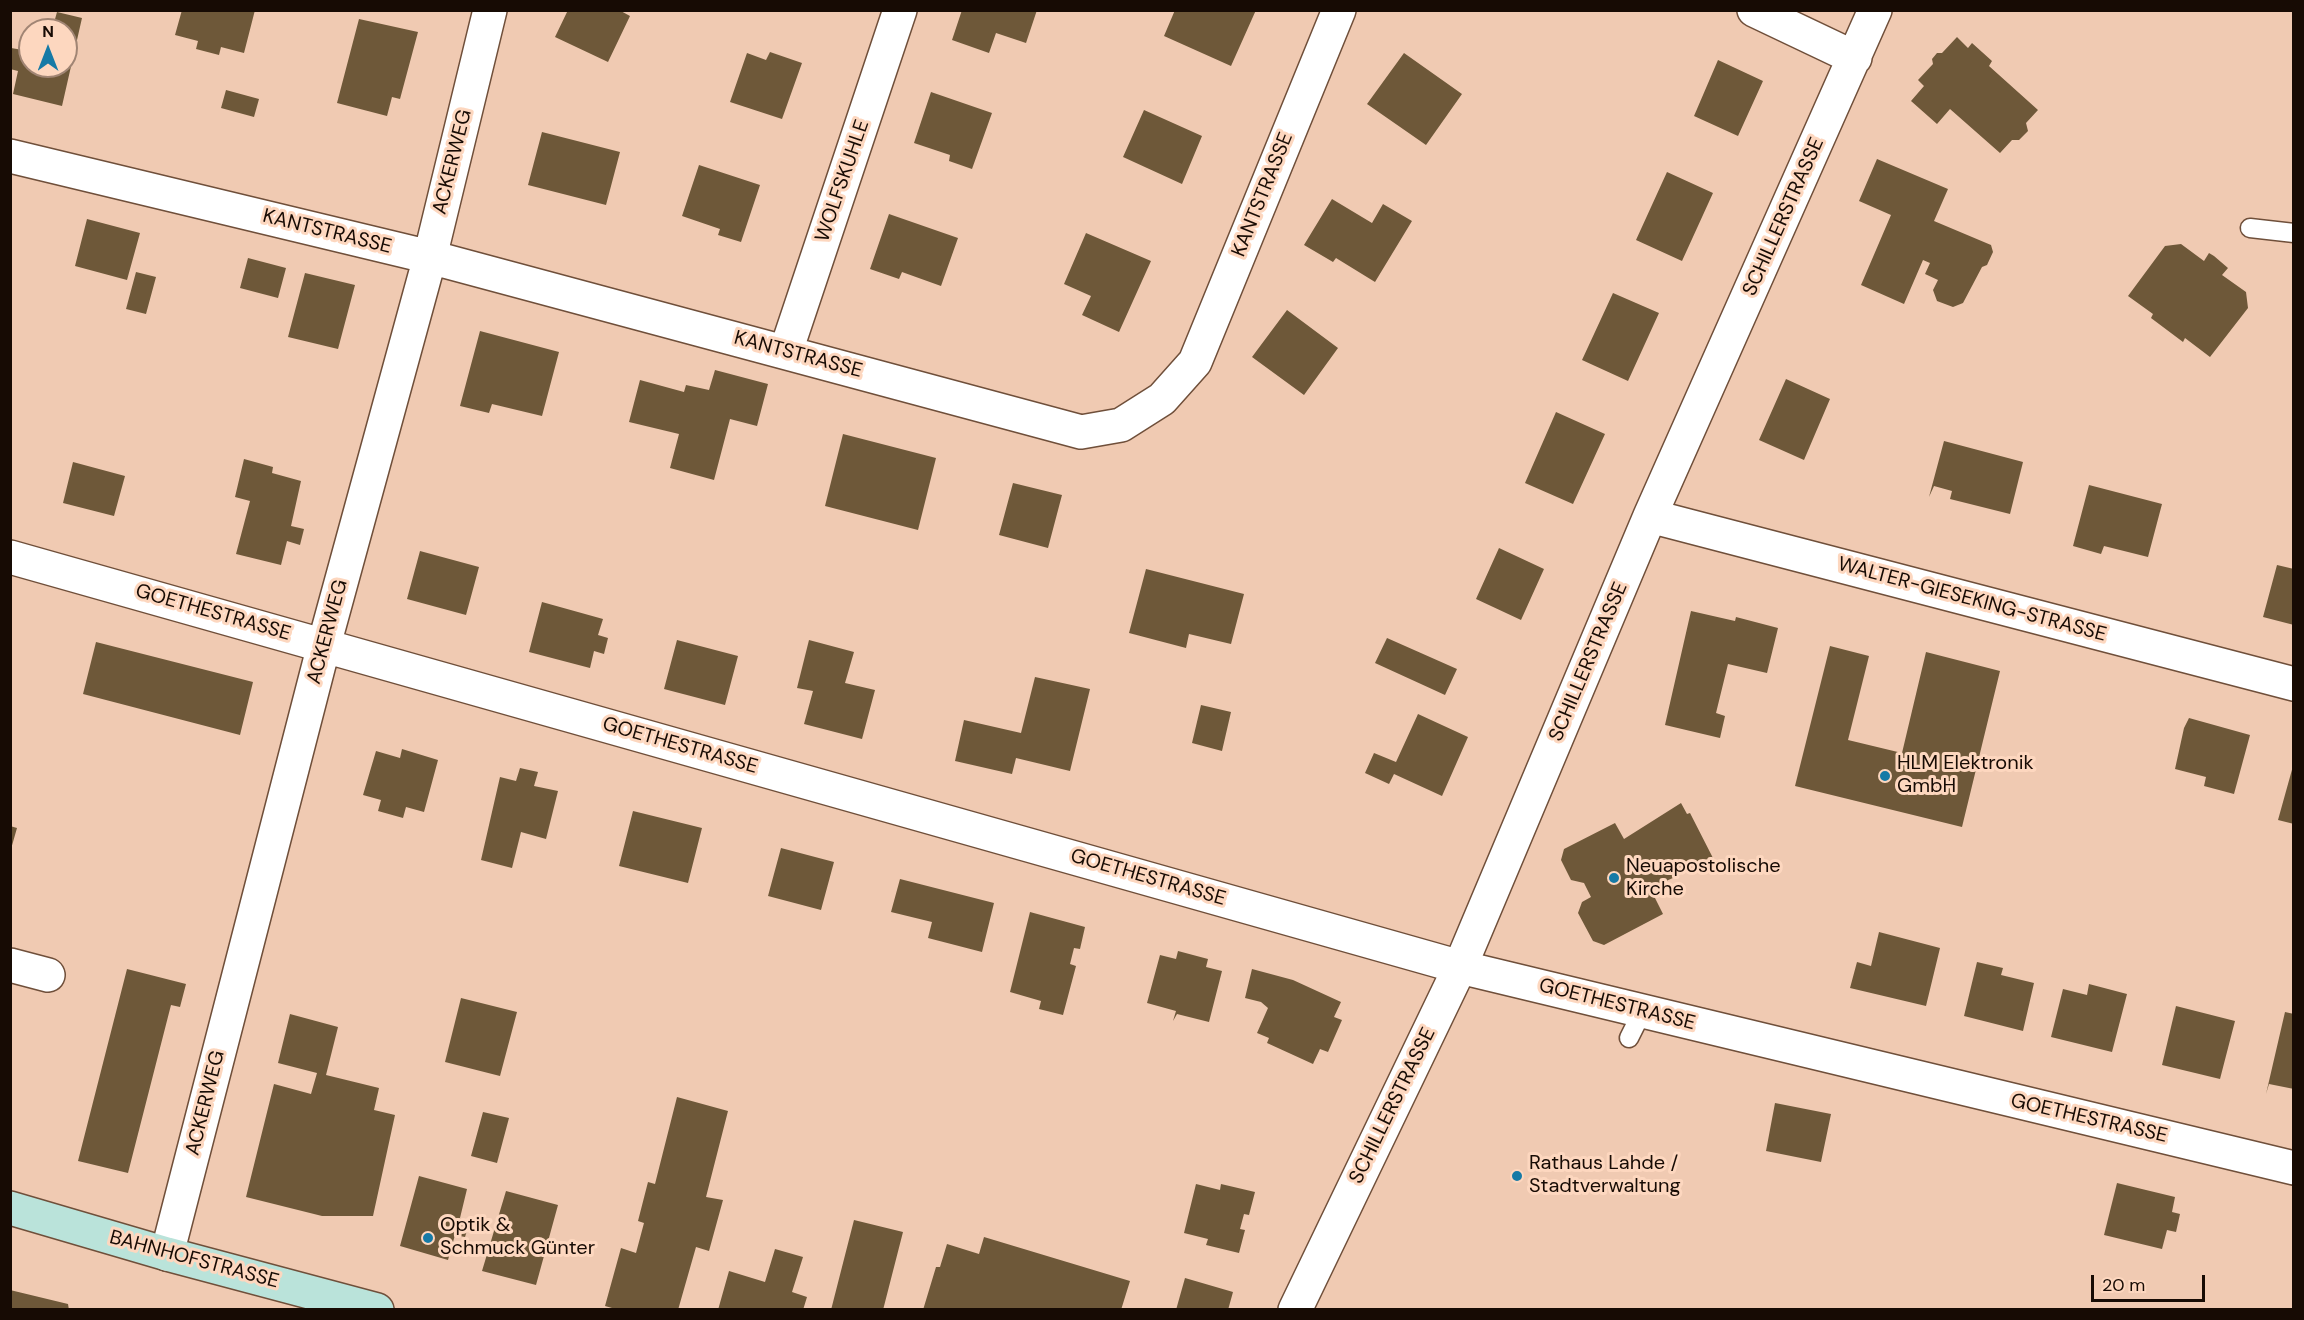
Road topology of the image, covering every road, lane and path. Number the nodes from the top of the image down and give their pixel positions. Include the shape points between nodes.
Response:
1 (490, 10) edge
2 (900, 10) edge
3 (1339, 10) edge
4 (1754, 10) edge
5 (1875, 10) edge
6 (1856, 58) junction
7 (10, 156) edge
8 (2250, 228) dead end
9 (2294, 233) edge
10 (430, 257) junction
11 (786, 351) junction
12 (1650, 516) junction
13 (10, 557) edge
14 (324, 645) junction
15 (2294, 684) edge
16 (10, 965) edge
17 (1460, 967) junction
18 (48, 975) dead end
19 (2294, 1168) edge
20 (10, 1208) edge
21 (167, 1254) junction
22 (377, 1310) edge
23 (1296, 1310) edge

1 - 10 street, ACKERWEG
2 - 11 street, WOLFSKUHLE
3 - 11 street, KANTSTRASSE via 1195,362 1162,399 1121,425 1081,432
4 - 6 street
5 - 6 street, SCHILLERSTRASSE
6 - 12 street, SCHILLERSTRASSE
7 - 10 street, KANTSTRASSE
8 - 9 lane
10 - 11 street, KANTSTRASSE
10 - 14 street, ACKERWEG
12 - 15 street, WALTER-GIESEKING-STRASSE
12 - 17 street, SCHILLERSTRASSE
13 - 14 street, GOETHESTRASSE
14 - 17 street, GOETHESTRASSE
14 - 21 street, ACKERWEG
16 - 18 street
17 - 19 street, GOETHESTRASSE via 1636,1025
17 - 23 street, SCHILLERSTRASSE
20 - 21 street, BAHNHOFSTRASSE
21 - 22 street, BAHNHOFSTRASSE

